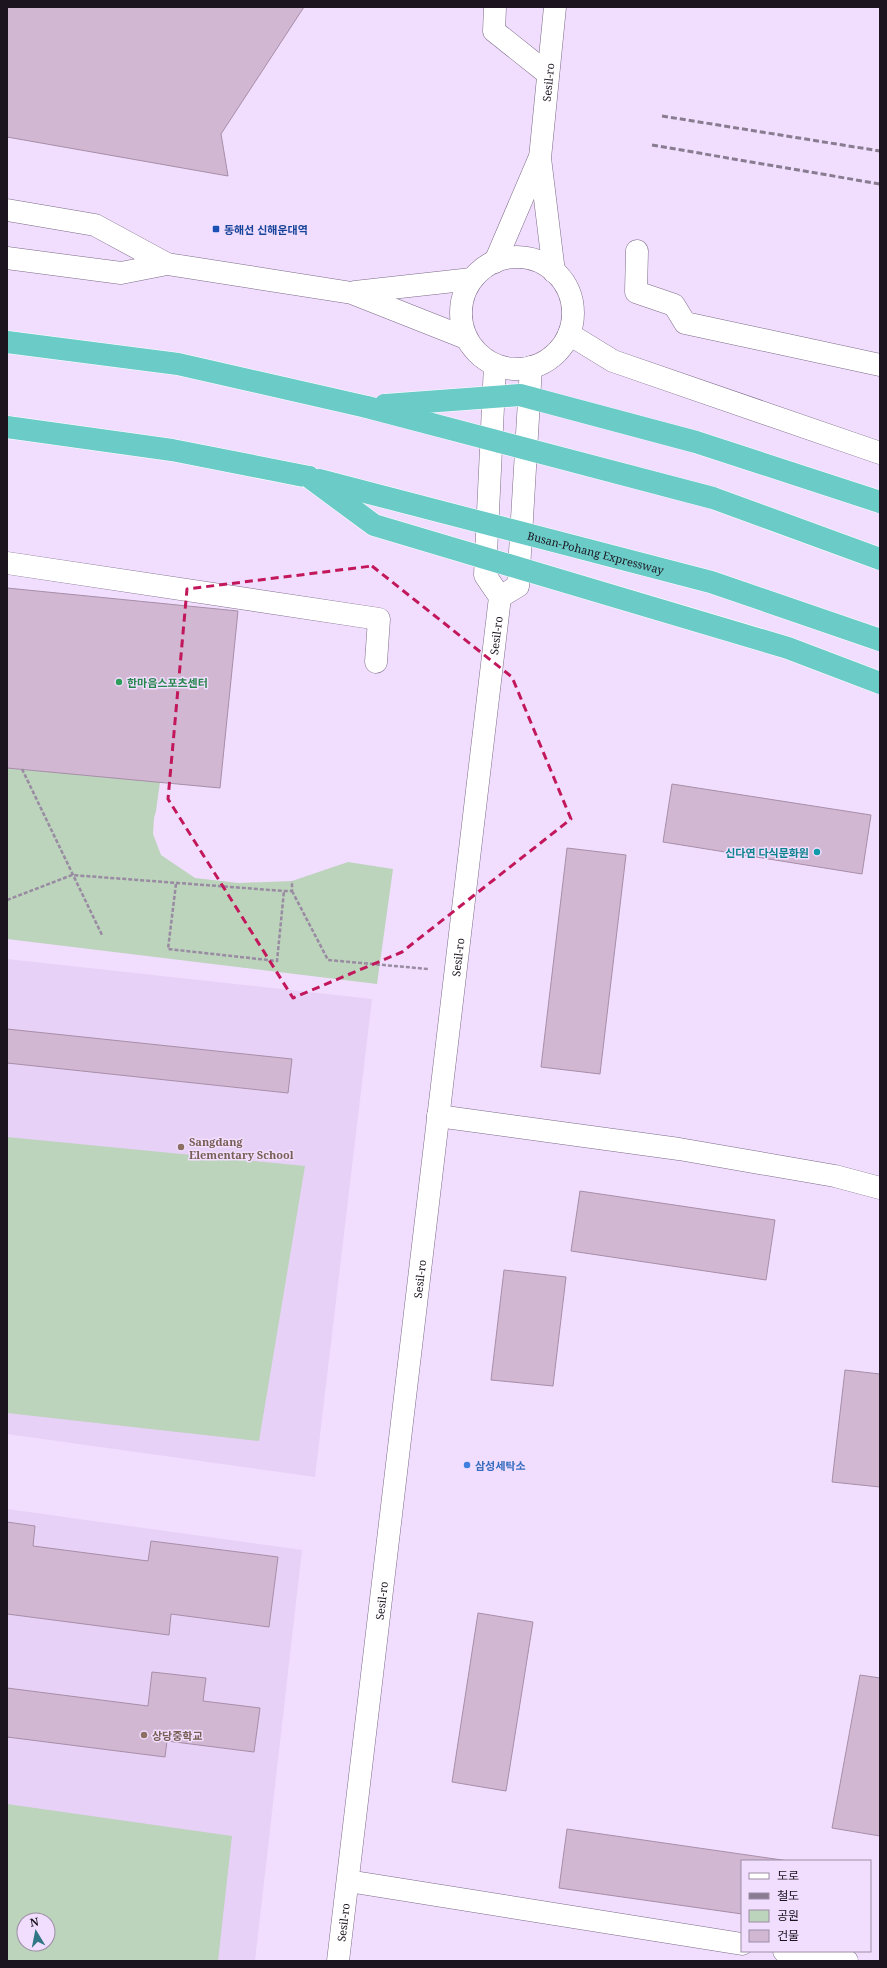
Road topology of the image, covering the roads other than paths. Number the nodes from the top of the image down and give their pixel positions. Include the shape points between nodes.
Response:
1 (495, 7) edge
2 (555, 7) edge
3 (548, 74) junction
4 (540, 158) junction
5 (7, 210) edge
6 (637, 251) dead end
7 (7, 258) edge
8 (494, 262) junction
9 (167, 264) junction
10 (554, 272) junction
11 (472, 280) junction
12 (352, 293) junction
13 (569, 334) junction
14 (466, 338) junction
15 (7, 342) edge
16 (495, 365) junction
17 (880, 365) edge
18 (531, 367) junction
19 (367, 407) junction
20 (7, 427) edge
21 (880, 453) edge
22 (309, 477) junction
23 (880, 502) edge
24 (880, 559) edge
25 (7, 563) edge
26 (500, 597) junction
27 (880, 640) edge
28 (376, 662) dead end
29 (880, 683) edge
30 (438, 1116) junction
31 (880, 1188) edge
32 (348, 1882) junction
33 (741, 1944) edge
34 (790, 1952) edge
35 (338, 1961) edge
36 (847, 1961) edge

1 - 3 street via 494,31
2 - 3 street, Sesil-ro
3 - 4 street, Sesil-ro
4 - 8 street, Sesil-ro
4 - 10 street, Sesil-ro
5 - 9 street via 95,225
6 - 17 street via 636,292 674,305 685,323
7 - 9 street via 121,273
8 - 10 street via 526,258 541,263
8 - 11 street via 482,269
9 - 12 street
10 - 13 street via 565,285 571,301 572,318
11 - 12 street
11 - 14 street via 464,293 460,308 461,324
12 - 14 street
13 - 18 street via 560,348 547,360
13 - 21 street via 613,361
14 - 16 street via 474,349
15 - 19 highway via 178,364
16 - 18 street via 514,369
16 - 26 street via 485,575
18 - 26 street via 518,586
19 - 23 highway, bridge via 520,396 696,442
19 - 24 highway, bridge via 713,498
20 - 22 highway, Busan-Pohang Expressway via 172,450
22 - 27 highway, Busan-Pohang Expressway, bridge via 711,582
22 - 29 highway, bridge via 374,525 788,648
25 - 28 street via 379,619
26 - 30 street, Sesil-ro
30 - 31 street via 679,1149 835,1176
30 - 32 street, Sesil-ro
32 - 33 street
32 - 35 street, Sesil-ro
34 - 36 street

